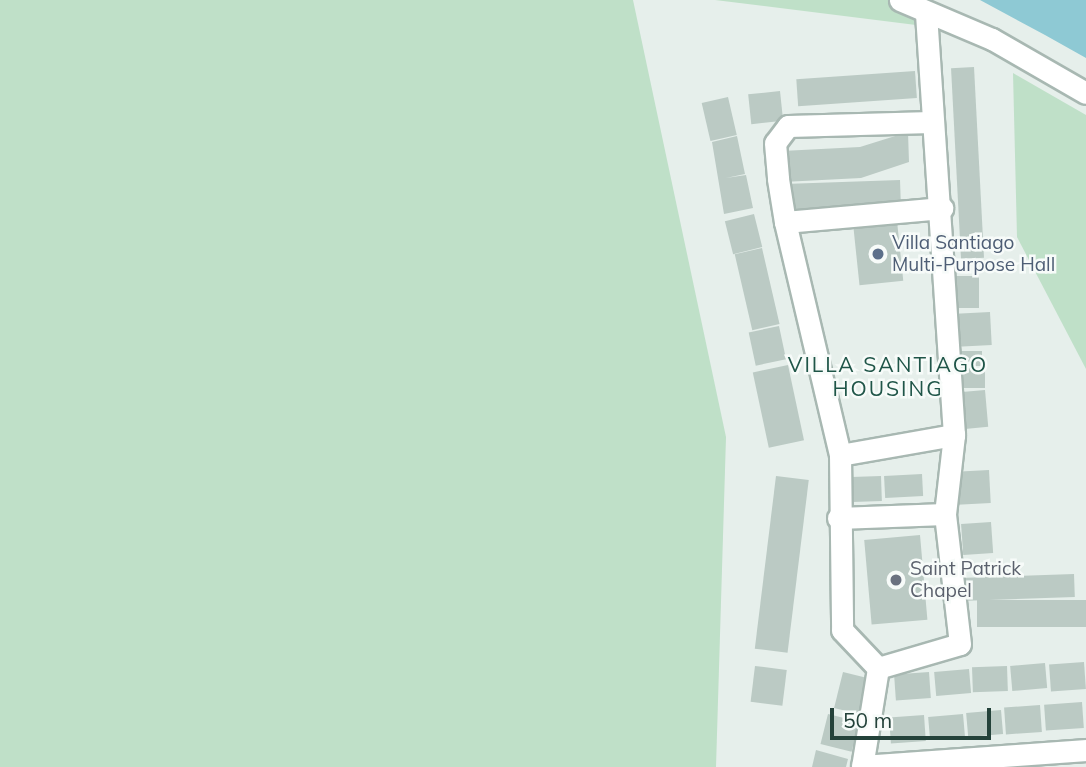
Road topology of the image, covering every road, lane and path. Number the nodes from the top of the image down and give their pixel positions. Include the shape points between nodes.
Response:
1 (900, 0) edge
2 (926, 12) junction
3 (1086, 93) edge
4 (931, 122) junction
5 (942, 208) junction
6 (785, 222) junction
7 (954, 435) junction
8 (840, 454) junction
9 (945, 514) junction
10 (838, 518) junction
11 (878, 667) junction
12 (1086, 750) edge
13 (862, 766) edge

1 - 2 street
2 - 3 street via 992,39
2 - 4 street
4 - 5 street
4 - 6 street via 789,126 775,143
5 - 6 street
5 - 7 street
6 - 8 street
7 - 8 street
7 - 9 street
8 - 10 street
9 - 10 street
9 - 11 street via 960,644
10 - 11 street via 842,630
11 - 13 street
12 - 13 street

